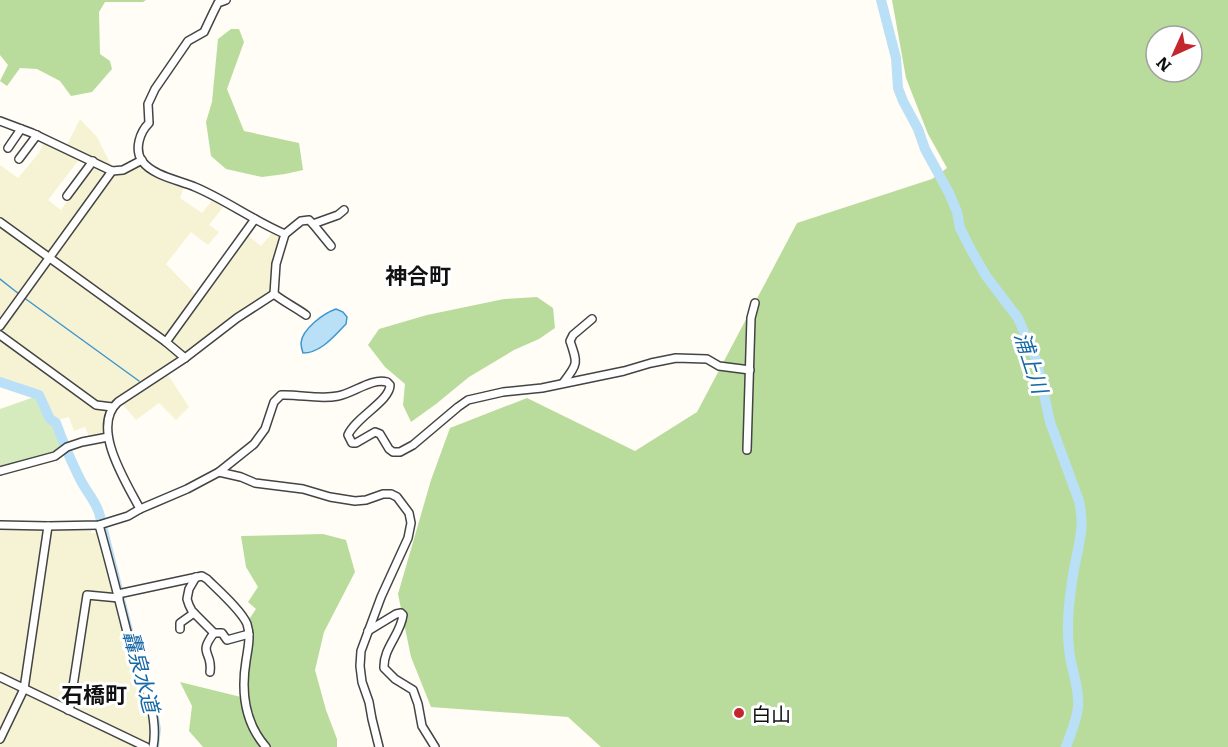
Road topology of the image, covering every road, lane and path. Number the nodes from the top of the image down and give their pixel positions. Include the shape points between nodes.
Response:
1 (226, 0) edge
2 (0, 121) edge
3 (21, 129) junction
4 (37, 135) junction
5 (8, 147) dead end
6 (20, 159) dead end
7 (142, 160) junction
8 (93, 161) junction
9 (112, 171) junction
10 (67, 196) dead end
11 (344, 210) dead end
12 (255, 219) junction
13 (0, 222) edge
14 (313, 224) junction
15 (285, 234) junction
16 (332, 246) dead end
17 (49, 258) junction
18 (274, 294) junction
19 (755, 303) dead end
20 (306, 315) dead end
21 (592, 319) dead end
22 (0, 326) edge
23 (0, 335) edge
24 (166, 342) junction
25 (185, 358) junction
26 (750, 370) junction
27 (563, 383) junction
28 (112, 407) junction
29 (108, 437) junction
30 (747, 450) dead end
31 (0, 471) edge
32 (219, 472) junction
33 (140, 509) junction
34 (0, 525) edge
35 (99, 525) junction
36 (48, 526) junction
37 (196, 577) junction
38 (119, 596) junction
39 (194, 613) junction
40 (180, 628) dead end
41 (368, 631) junction
42 (214, 633) junction
43 (249, 634) junction
44 (210, 672) dead end
45 (0, 677) edge
46 (24, 689) junction
47 (68, 710) junction
48 (0, 739) edge
49 (146, 747) edge
50 (153, 747) edge
51 (266, 747) edge
52 (379, 747) edge
53 (435, 747) edge

1 - 7 street via 218,3 204,32 189,41 155,89 148,104 149,123 138,146
2 - 3 street
3 - 4 street
3 - 5 street
4 - 6 street
4 - 8 street
7 - 9 street
7 - 12 street via 155,171
8 - 9 street
8 - 10 street
9 - 17 street
11 - 14 street
12 - 15 street
12 - 24 street
13 - 17 street
14 - 15 street via 304,220
14 - 16 street
15 - 18 street via 276,264
17 - 22 street
17 - 24 street
18 - 20 street
18 - 25 street
19 - 26 street
21 - 27 street via 570,341 576,360
23 - 28 street via 96,405
24 - 25 street
25 - 28 street
26 - 27 street via 719,366 707,359 681,358
26 - 30 street
27 - 32 street via 468,400 400,452 389,449 377,432 356,443 348,435 387,396 387,382 376,381 323,398 280,395 254,444
28 - 29 street
29 - 31 street via 66,447 55,456
29 - 33 street
32 - 33 street
32 - 41 street via 255,483 355,501 383,494 397,497 409,513 408,538
33 - 35 street
34 - 36 street
35 - 36 street
35 - 38 street
36 - 46 street
37 - 38 street
37 - 39 street via 187,599
37 - 43 street via 207,579 243,617
38 - 47 street via 87,595
38 - 50 street via 151,709
39 - 40 street via 180,623
39 - 42 street
41 - 52 street via 360,666
41 - 53 street via 396,614 403,615 384,668 413,690 422,726
42 - 43 street via 222,633 227,640
42 - 44 street via 205,649
43 - 51 street via 243,689 246,712
45 - 46 street
46 - 47 street
46 - 48 street
47 - 49 street

